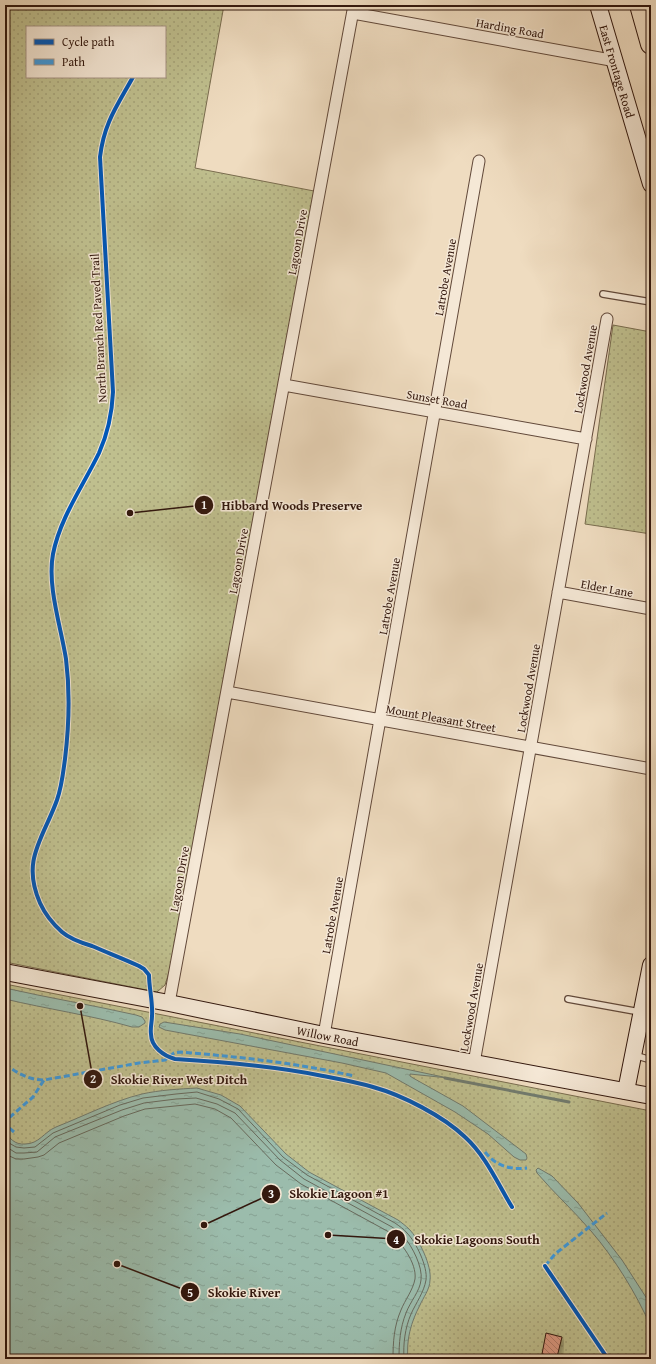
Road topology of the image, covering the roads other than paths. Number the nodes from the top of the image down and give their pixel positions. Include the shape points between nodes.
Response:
1 (598, 5) edge
2 (640, 5) edge
3 (353, 9) edge
4 (651, 44) edge
5 (616, 61) junction
6 (479, 161) dead end
7 (651, 184) edge
8 (603, 294) dead end
9 (651, 302) edge
10 (607, 319) dead end
11 (284, 385) junction
12 (435, 412) junction
13 (586, 438) junction
14 (558, 592) junction
15 (651, 609) edge
16 (227, 692) junction
17 (380, 720) junction
18 (531, 747) junction
19 (651, 769) edge
20 (651, 966) edge
21 (5, 972) edge
22 (568, 999) dead end
23 (170, 1003) junction
24 (646, 1013) edge
25 (324, 1035) junction
26 (633, 1055) junction
27 (651, 1060) edge
28 (474, 1063) junction
29 (626, 1091) junction
30 (651, 1096) edge

1 - 5 main road, East Frontage Road
2 - 4 highway
3 - 5 street, Harding Road
3 - 11 street, Lagoon Drive
5 - 7 main road, East Frontage Road
6 - 12 street, Latrobe Avenue
8 - 9 lane
10 - 13 street, Lockwood Avenue
11 - 12 street, Sunset Road
11 - 16 street, Lagoon Drive
12 - 13 street, Sunset Road
12 - 17 street, Latrobe Avenue
13 - 14 street, Lockwood Avenue
14 - 15 street, Elder Lane
14 - 18 street, Lockwood Avenue
16 - 17 street, Mount Pleasant Street
16 - 23 street, Lagoon Drive
17 - 18 street, Mount Pleasant Street
17 - 25 street, Latrobe Avenue
18 - 19 street, Mount Pleasant Street
18 - 28 street, Lockwood Avenue
20 - 24 main road
21 - 23 main road, Willow Road
22 - 24 lane
23 - 25 main road, Willow Road
24 - 26 main road
25 - 28 main road, Willow Road
26 - 27 lane
26 - 29 main road
28 - 29 main road, Willow Road
29 - 30 main road, Willow Road

